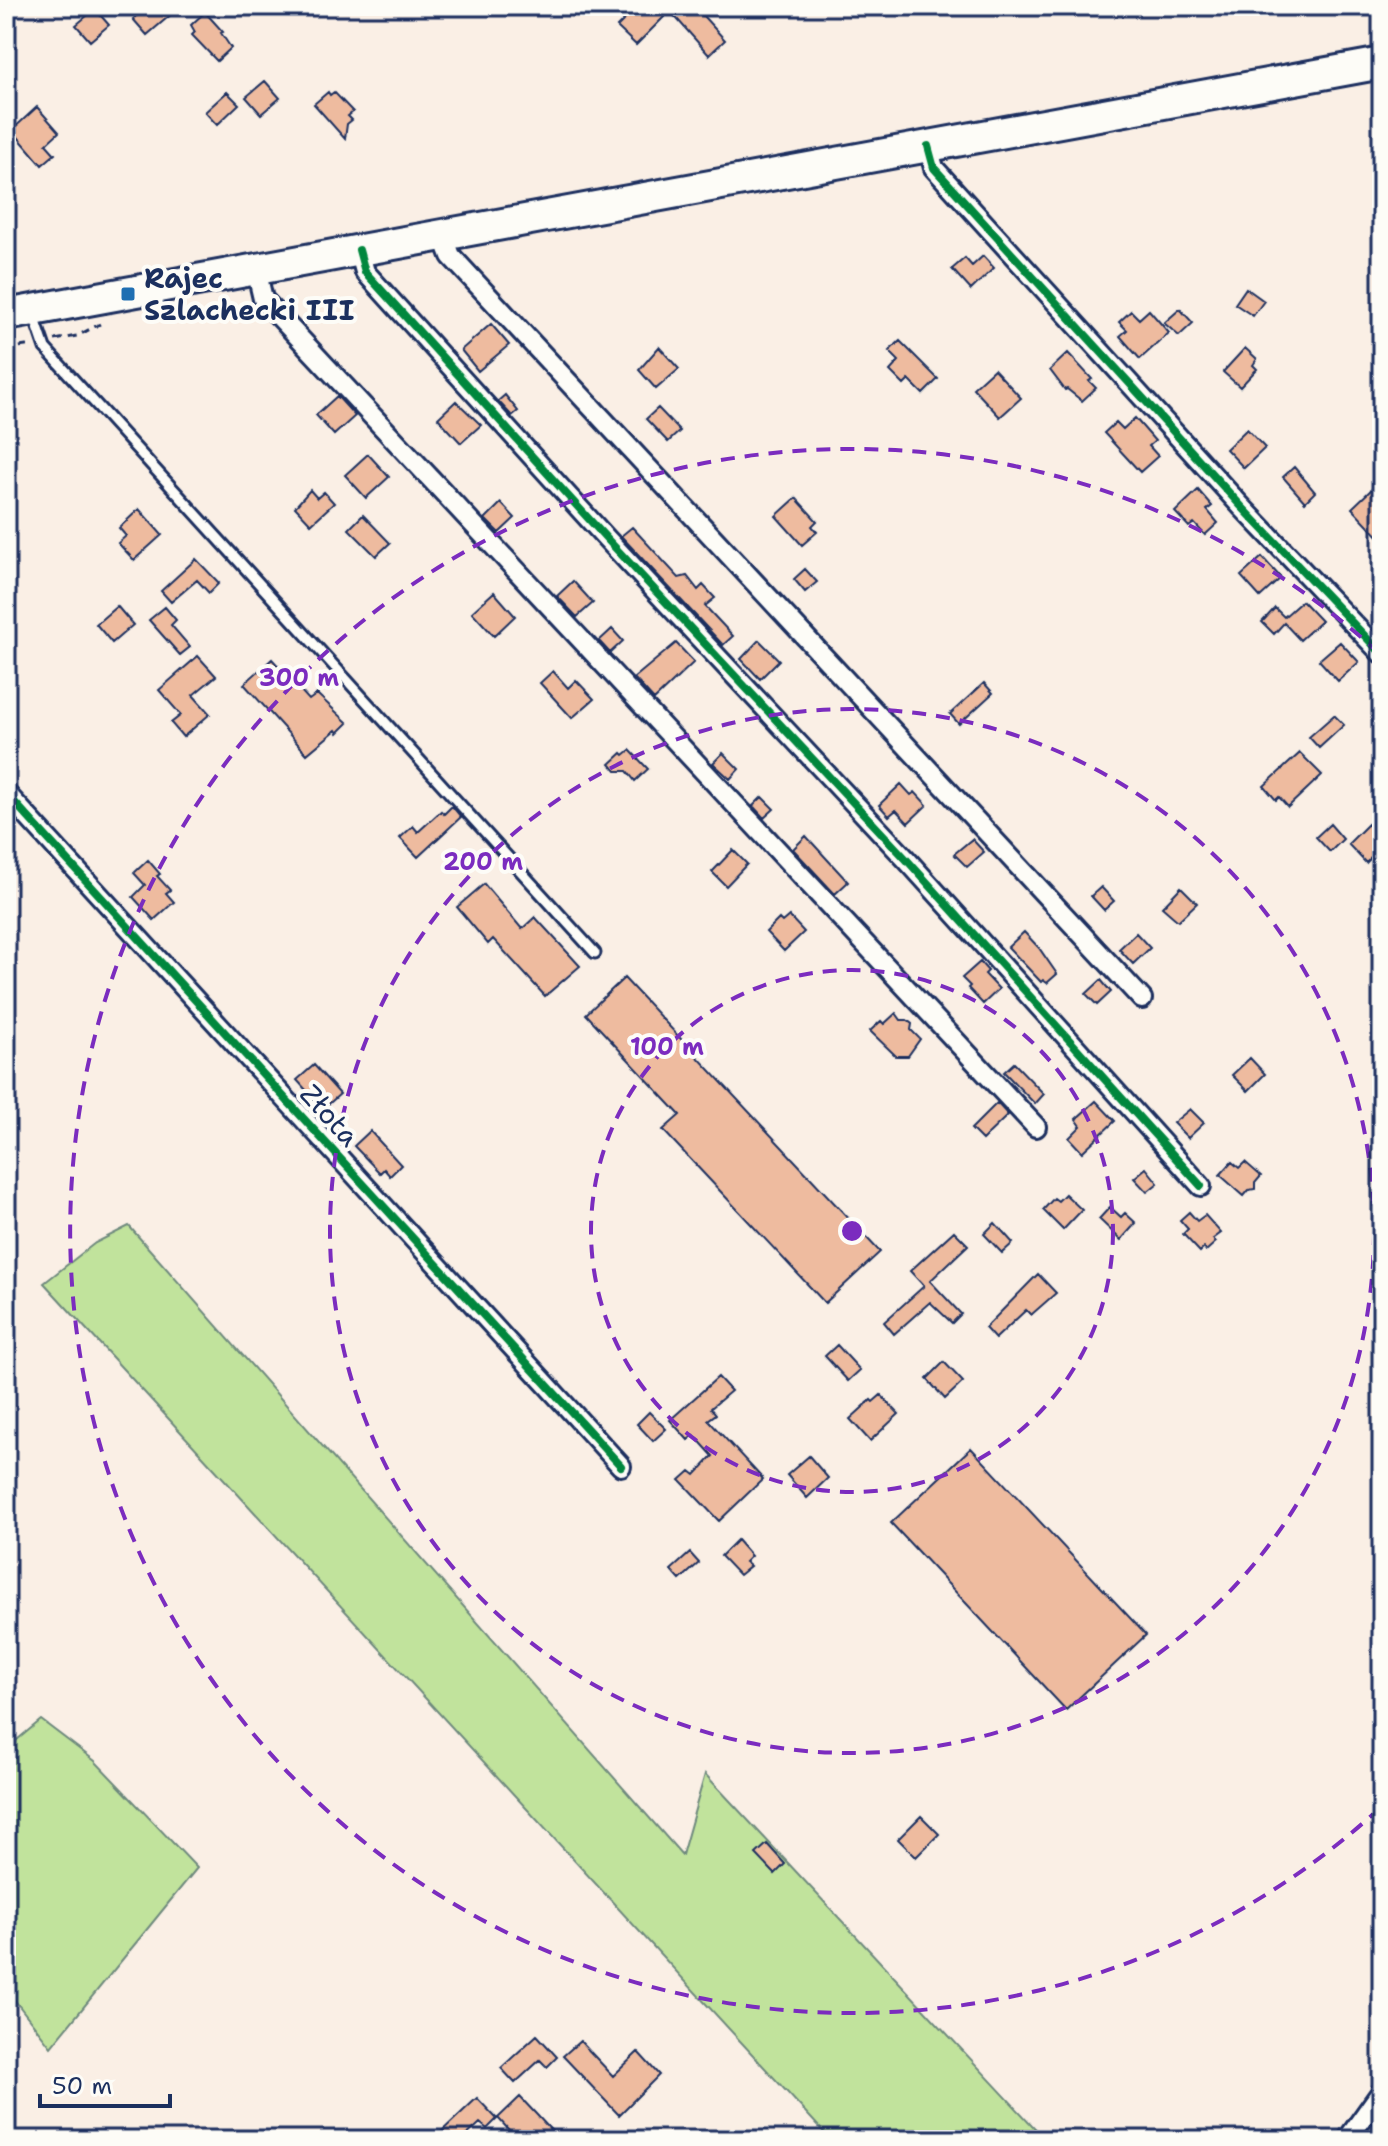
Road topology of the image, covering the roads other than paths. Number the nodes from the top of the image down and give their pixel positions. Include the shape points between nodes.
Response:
1 (1382, 63) edge
2 (928, 146) junction
3 (443, 235) junction
4 (359, 250) junction
5 (256, 269) junction
6 (19, 312) edge
7 (1382, 654) edge
8 (6, 793) edge
9 (595, 953) dead end
10 (1142, 999) dead end
11 (1036, 1127) dead end
12 (1201, 1186) dead end
13 (621, 1466) dead end
14 (1382, 2091) edge
15 (1347, 2140) edge

1 - 2 main road
2 - 3 main road
2 - 7 street via 934,168
3 - 4 main road
3 - 10 street via 451,256
4 - 5 main road
4 - 12 street via 365,272
5 - 6 main road
5 - 11 street via 263,299
6 - 9 lane
8 - 13 street, Złota
14 - 15 street

